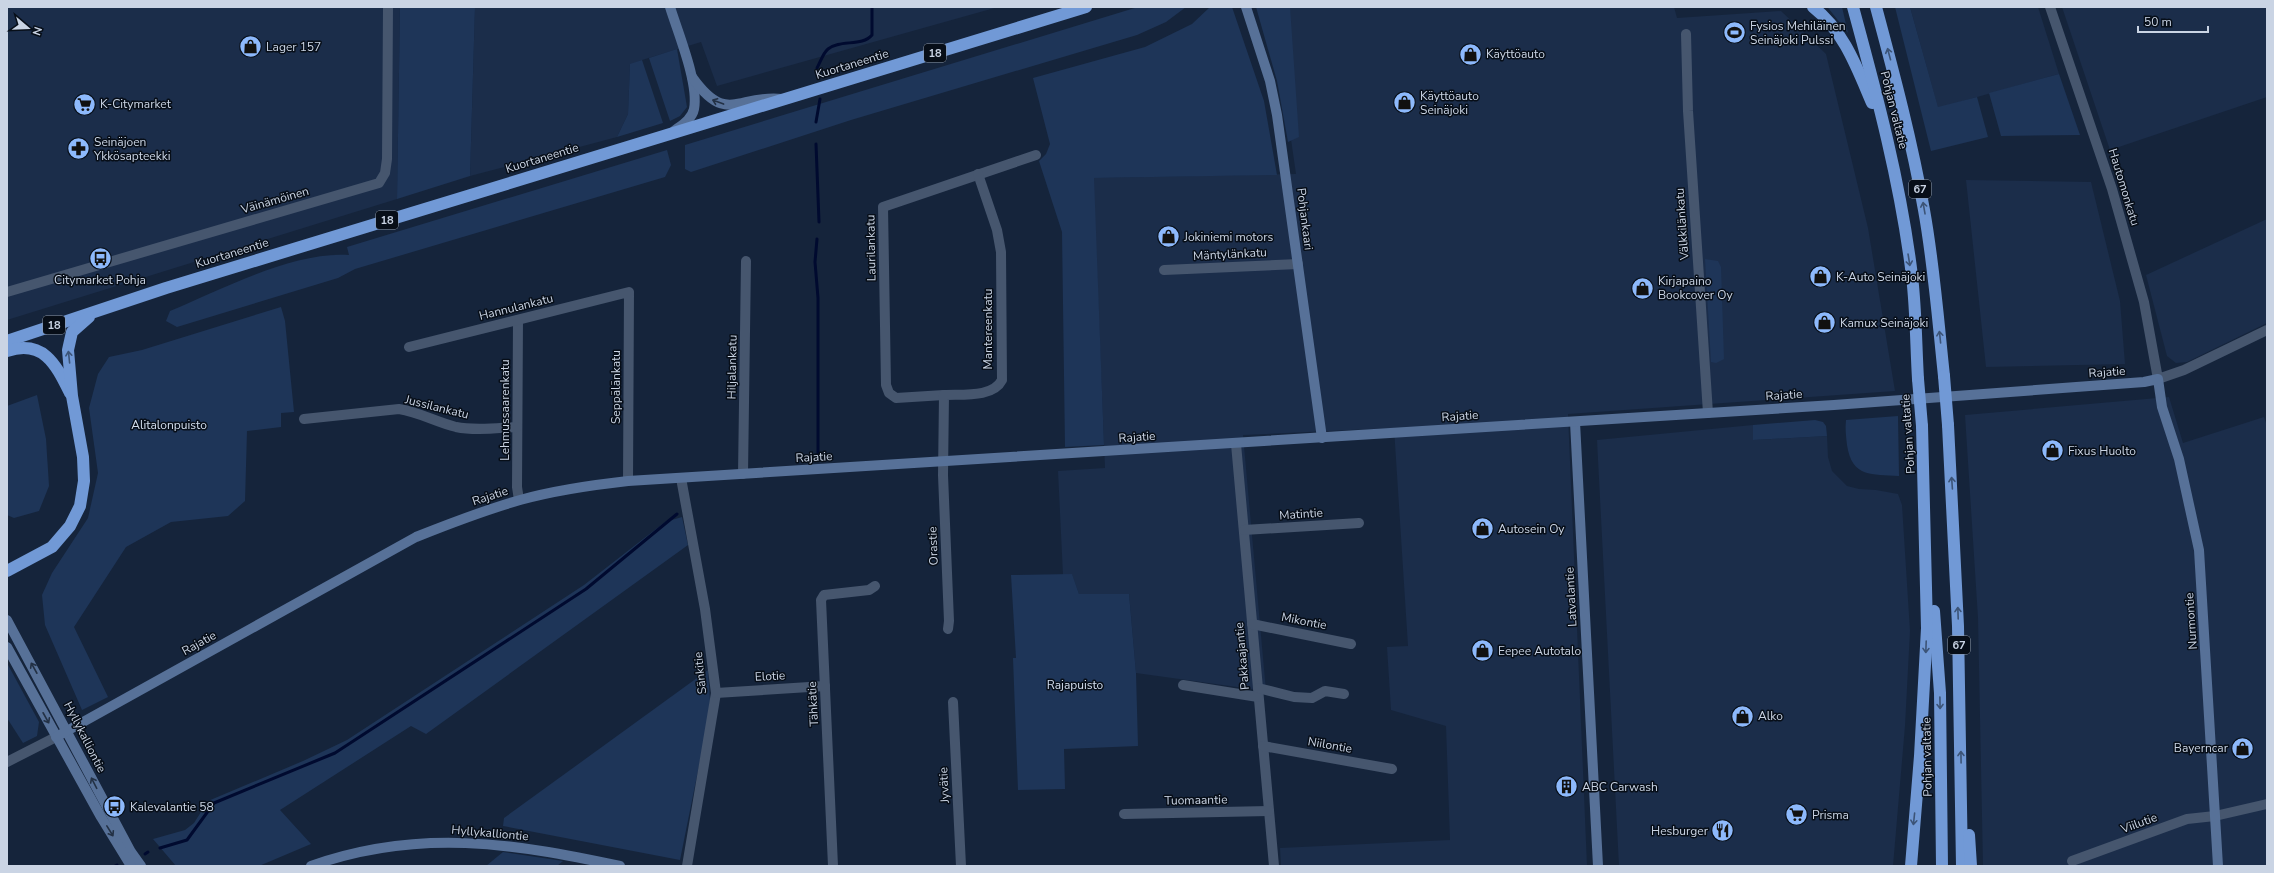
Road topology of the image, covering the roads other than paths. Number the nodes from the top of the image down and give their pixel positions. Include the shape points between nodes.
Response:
1 (388, 7) edge
2 (670, 7) edge
3 (1086, 7) edge
4 (1246, 7) edge
5 (1813, 7) edge
6 (1853, 7) edge
7 (1876, 7) edge
8 (2050, 7) edge
9 (1686, 34) dead end
10 (691, 75) junction
11 (783, 99) junction
12 (673, 132) junction
13 (1888, 139) junction
14 (1036, 155) dead end
15 (978, 174) junction
16 (746, 261) dead end
17 (1298, 264) junction
18 (1164, 270) dead end
19 (7, 292) edge
20 (629, 292) joint
21 (101, 308) junction
22 (518, 320) junction
23 (2267, 330) edge
24 (7, 341) edge
25 (409, 347) dead end
26 (7, 351) edge
27 (2158, 379) junction
28 (944, 395) junction
29 (72, 396) junction
30 (1708, 413) junction
31 (304, 419) dead end
32 (1575, 422) junction
33 (1922, 426) junction
34 (517, 427) junction
35 (1322, 438) junction
36 (1236, 444) junction
37 (943, 463) junction
38 (743, 474) junction
39 (681, 478) junction
40 (628, 481) junction
41 (519, 500) junction
42 (1359, 523) dead end
43 (1244, 530) junction
44 (7, 571) edge
45 (876, 586) dead end
46 (7, 620) edge
47 (1252, 624) junction
48 (948, 629) dead end
49 (1350, 644) dead end
50 (7, 647) edge
51 (1184, 685) dead end
52 (825, 686) junction
53 (716, 693) junction
54 (1258, 693) junction
55 (1344, 694) dead end
56 (952, 702) dead end
57 (68, 731) junction
58 (56, 737) junction
59 (1263, 746) junction
60 (7, 762) edge
61 (1392, 769) dead end
62 (1961, 779) junction
63 (2267, 804) edge
64 (1268, 811) junction
65 (1124, 814) dead end
66 (2215, 816) junction
67 (2072, 861) dead end
68 (132, 866) edge
69 (141, 866) edge
70 (311, 866) edge
71 (620, 866) edge
72 (687, 866) edge
73 (833, 866) edge
74 (961, 866) edge
75 (1274, 866) edge
76 (1598, 866) edge
77 (1911, 866) edge
78 (1942, 866) edge
79 (1962, 866) edge
80 (1971, 866) edge
81 (2218, 866) edge

1 - 19 street, Väinämöinen via 387,159 385,174 379,183
2 - 10 street
3 - 11 highway, Kuortaneentie / 18
4 - 17 street, Pohjankaari via 1270,81 1277,115
5 - 13 highway via 1845,42
6 - 13 highway, Pohjan valtatie / 67
62 -> 7 highway, Pohjan valtatie / 67, bridge via 1958,626 1948,425 1934,272 1912,147
8 - 27 street, Hautomonkatu via 2112,189 2144,302
9 - 30 street, Välkkilänkatu via 1688,111
11 -> 10 street via 765,97 735,105 724,104 713,101 703,93
10 - 12 street via 694,108 685,123
11 - 12 highway, Kuortaneentie / 18
12 - 21 highway, Kuortaneentie / 18
13 -> 33 highway, Pohjan valtatie / 67, bridge via 1912,277
14 - 15 street, Laurilankatu
15 - 28 street, Mantereenkatu via 997,230 1001,252 1002,380 998,388 991,392
15 - 28 street, Laurilankatu via 883,207 886,385 889,393 896,398
16 - 38 street, Hiljalankatu
17 - 18 street, Mäntylänkatu
17 - 35 street, Pohjankaari
20 - 22 street, Hannulankatu
20 - 40 street, Seppälänkatu
21 - 24 highway, Kuortaneentie / 18
29 -> 21 highway via 69,338 77,325
22 - 25 street, Hannulankatu
22 - 34 street, Lehmussaarenkatu
23 - 27 street, Rajatie via 2184,370
26 - 29 highway via 20,347 40,352 50,358
27 - 30 street, Rajatie via 2136,383
27 - 66 street, Nurmontie via 2162,406 2178,459 2199,550
28 - 37 street
29 - 44 highway via 83,457 84,481 80,506 70,526 52,547
30 - 32 street, Rajatie
31 - 34 street, Jussilankatu via 400,410 415,412 456,427
32 - 35 street, Rajatie
32 - 76 street, Latvalantie
33 -> 77 highway via 1927,628
33 -> 78 highway, Pohjan valtatie / 67 via 1940,693
34 - 41 street, Lehmussaarenkatu
35 - 36 street, Rajatie
36 - 37 street, Rajatie
36 - 43 street, Pakkaajantie
37 - 38 street, Rajatie
37 - 48 street, Orastie
38 - 39 street, Rajatie
39 - 40 street, Rajatie
39 - 53 street, Sänkitie via 705,609
40 - 41 street, Rajatie via 580,486
41 - 57 street, Rajatie via 416,537
42 - 43 street, Matintie
43 - 47 street, Pakkaajantie
45 - 52 street, Tähkätie via 869,590 824,595 821,600
57 -> 46 street, Hyllykalliontie
47 - 49 street, Mikontie
47 - 54 street, Pakkaajantie
50 -> 58 street, Hyllykalliontie
51 - 54 street
52 - 53 street, Elotie
52 - 73 street, Tähkätie
53 - 72 street, Sänkitie
54 - 55 street via 1312,698 1324,691
54 - 59 street, Pakkaajantie
56 - 74 street, Jyvätie
57 - 58 street, Rajatie
69 -> 57 street, Hyllykalliontie via 110,813
58 - 60 street
58 -> 68 street, Hyllykalliontie
59 - 61 street, Niilontie
59 - 64 street, Pakkaajantie
62 - 79 highway, Pohjan valtatie / 67
62 - 80 highway
63 - 66 street, Viilutie
64 - 65 street, Tuomaantie
64 - 75 street, Pakkaajantie
66 - 67 street, Viilutie via 2187,819
66 - 81 street, Nurmontie
70 - 71 street, Hyllykalliontie via 339,856 370,850 422,843 462,842 498,844

